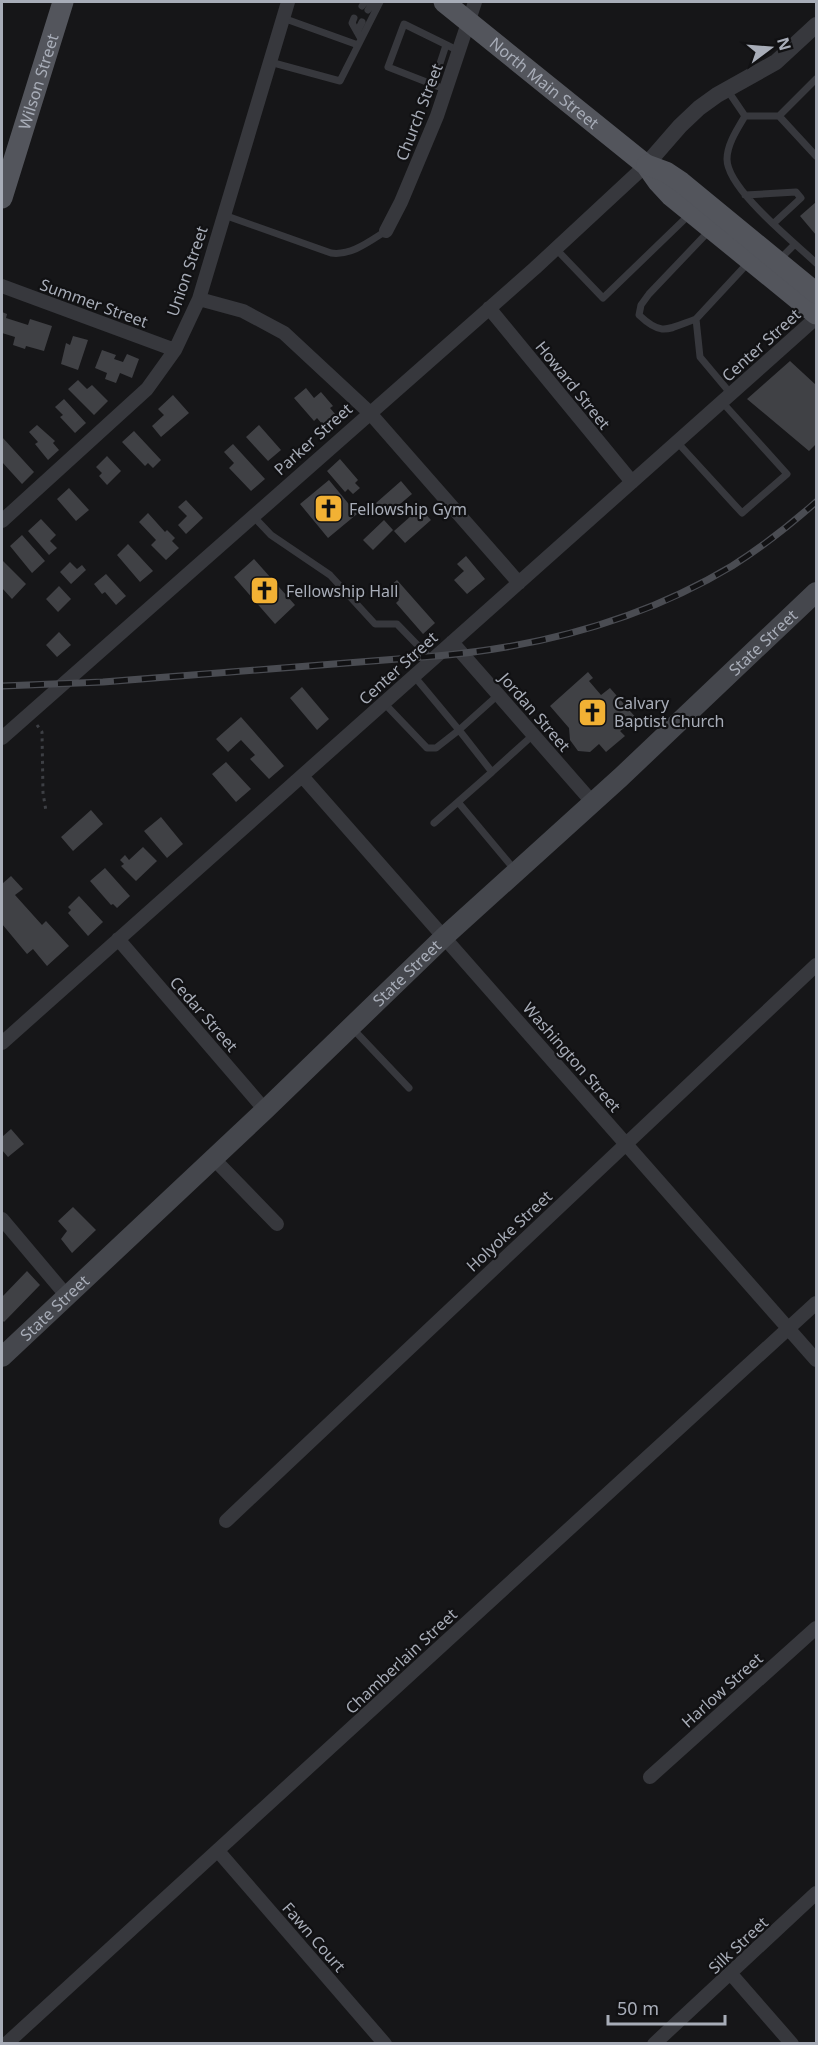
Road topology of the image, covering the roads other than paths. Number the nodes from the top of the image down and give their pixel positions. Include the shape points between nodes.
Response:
1 (63, 2) edge
2 (288, 2) edge
3 (373, 2) edge
4 (380, 2) edge
5 (444, 2) edge
6 (365, 6) edge
7 (471, 11) edge
8 (283, 18) junction
9 (354, 18) dead end
10 (362, 22) dead end
11 (816, 25) edge
12 (357, 32) junction
13 (360, 42) junction
14 (446, 45) junction
15 (459, 51) junction
16 (270, 62) junction
17 (816, 79) edge
18 (433, 85) junction
19 (727, 89) junction
20 (447, 90) junction
21 (745, 116) junction
22 (779, 116) junction
23 (816, 156) edge
24 (646, 165) junction
25 (745, 195) junction
26 (2, 198) edge
27 (692, 213) junction
28 (224, 215) junction
29 (774, 223) junction
30 (711, 228) junction
31 (387, 231) joint
32 (795, 244) junction
33 (555, 249) junction
34 (816, 263) edge
35 (765, 264) junction
36 (2, 286) edge
37 (816, 293) edge
38 (199, 299) junction
39 (489, 308) junction
40 (816, 316) edge
41 (696, 319) junction
42 (175, 350) junction
43 (726, 398) junction
44 (369, 412) junction
45 (677, 442) junction
46 (632, 482) junction
47 (253, 516) junction
48 (2, 521) edge
49 (519, 583) junction
50 (816, 592) edge
51 (452, 642) junction
52 (432, 660) junction
53 (414, 676) junction
54 (498, 695) junction
55 (384, 703) junction
56 (459, 730) junction
57 (533, 735) junction
58 (2, 738) edge
59 (492, 772) junction
60 (302, 776) junction
61 (458, 802) junction
62 (593, 803) junction
63 (435, 823) dead end
64 (516, 872) junction
65 (444, 937) junction
66 (118, 939) junction
67 (816, 965) edge
68 (351, 1027) junction
69 (2, 1043) edge
70 (409, 1088) dead end
71 (265, 1110) junction
72 (626, 1143) junction
73 (213, 1158) junction
74 (2, 1219) edge
75 (277, 1224) dead end
76 (66, 1295) junction
77 (816, 1303) edge
78 (789, 1328) junction
79 (2, 1357) edge
80 (816, 1360) edge
81 (226, 1521) dead end
82 (816, 1628) edge
83 (650, 1777) dead end
84 (218, 1851) junction
85 (816, 1893) edge
86 (731, 1974) junction
87 (6, 2043) edge
88 (385, 2043) edge
89 (654, 2043) edge
90 (792, 2043) edge

1 - 26 main road, Wilson Street
2 - 8 street, Union Street
3 - 6 lane
4 - 13 lane
5 - 7 main road, North Main Street
7 - 15 street, Church Street
7 - 24 main road, North Main Street
8 - 13 lane
8 - 16 street, Union Street
9 - 12 lane via 352,23
10 - 12 lane
11 - 19 street via 776,62
12 - 13 lane
13 - 16 lane via 340,81
14 - 15 lane
14 - 18 lane
14 - 18 lane via 404,24 388,67
15 - 20 street, Church Street
16 - 28 street, Union Street
17 - 22 lane
18 - 20 lane
19 - 21 lane
19 - 24 street via 690,116
20 - 31 street, Church Street
21 - 22 lane
21 - 25 lane via 727,159 730,172
22 - 23 lane
24 - 27 main road, North Main Street via 664,189
24 - 33 street, Parker Street
24 - 35 main road, North Main Street via 681,182
25 - 29 lane
25 - 29 lane via 796,192 801,198
27 - 30 main road, North Main Street
27 - 33 lane via 603,298
28 - 31 lane via 340,255
28 - 38 street, Union Street
29 - 32 lane
30 - 35 main road, North Main Street
30 - 41 lane via 649,294 639,315 652,327 667,330
32 - 34 lane
32 - 35 lane
33 - 39 street, Parker Street
35 - 37 main road, North Main Street
35 - 40 main road, North Main Street
35 - 41 lane
36 - 42 street, Summer Street
38 - 42 street, Union Street
38 - 44 street via 243,311 284,333
39 - 44 street, Parker Street
39 - 46 street, Howard Street
40 - 43 street, Center Street
41 - 43 lane via 700,357
42 - 48 street, Union Street via 147,390
43 - 45 street, Center Street
43 - 45 lane via 787,474 742,513
44 - 47 street, Parker Street
44 - 49 street
45 - 46 street, Center Street
46 - 49 street, Center Street
47 - 52 lane via 271,535 330,575 375,624 397,624
47 - 58 street, Parker Street
49 - 51 street, Center Street
50 - 62 main road, State Street
51 - 52 street, Center Street
51 - 54 street, Jordan Street
52 - 53 street, Center Street
53 - 55 street, Center Street
53 - 56 lane
54 - 56 lane
54 - 57 street, Jordan Street
55 - 56 lane via 427,748 436,748
55 - 60 street, Center Street
56 - 59 lane
57 - 59 lane
57 - 62 street, Jordan Street
59 - 61 lane
60 - 65 street, Washington Street
60 - 66 street, Center Street
61 - 63 lane
61 - 64 lane
62 - 64 main road, State Street
64 - 65 main road, State Street
65 - 68 main road, State Street
65 - 72 street, Washington Street
66 - 69 street, Center Street
66 - 71 street, Cedar Street
67 - 72 street, Holyoke Street
68 - 70 lane
68 - 71 main road, State Street
71 - 73 main road, State Street
72 - 78 street, Washington Street
72 - 81 street, Holyoke Street
73 - 75 street
73 - 76 main road, State Street
74 - 76 street
76 - 79 main road, State Street
77 - 78 street, Chamberlain Street
78 - 80 street, Washington Street
78 - 84 street, Chamberlain Street
82 - 83 street, Harlow Street
84 - 87 street, Chamberlain Street
84 - 88 street, Fawn Court
85 - 86 street, Silk Street
86 - 89 street, Silk Street
86 - 90 street

